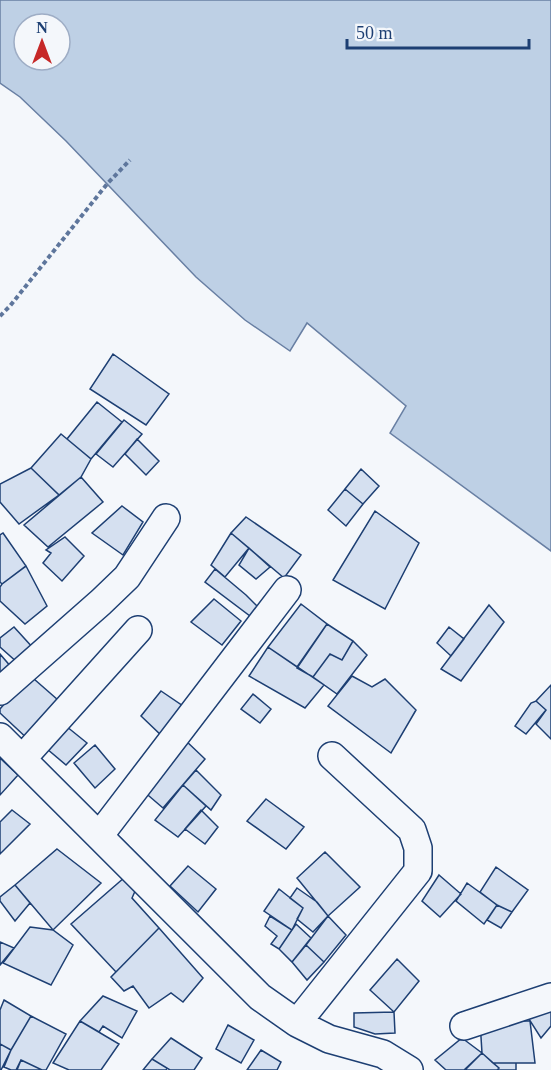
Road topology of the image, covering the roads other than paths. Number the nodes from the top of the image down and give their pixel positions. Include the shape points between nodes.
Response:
1 (166, 518) dead end
2 (287, 590) dead end
3 (138, 630) dead end
4 (0, 691) edge
5 (0, 737) edge
6 (332, 756) dead end
7 (22, 759) junction
8 (99, 836) junction
9 (551, 997) edge
10 (297, 1023) junction
11 (464, 1026) dead end
12 (409, 1070) edge

1 - 4 street via 126,577
2 - 8 street
3 - 7 street
5 - 7 street
6 - 10 street via 412,830 417,871
7 - 8 street
8 - 10 street via 260,997
9 - 11 street
10 - 12 street via 329,1039 383,1054

